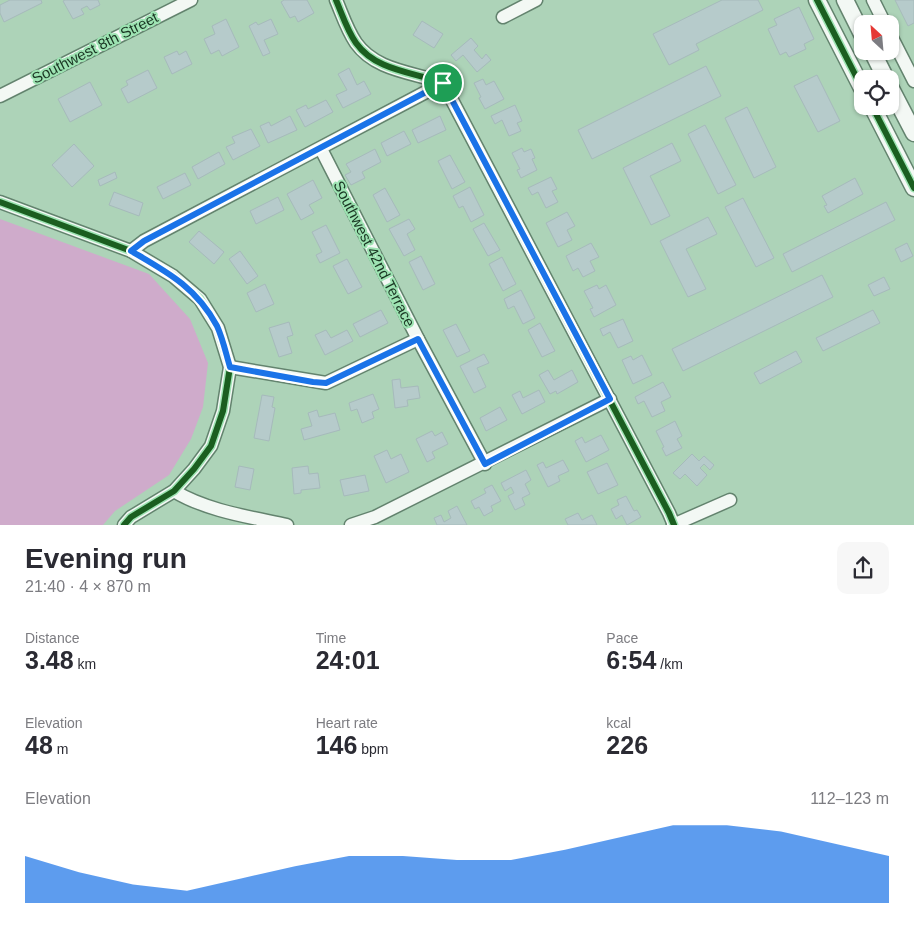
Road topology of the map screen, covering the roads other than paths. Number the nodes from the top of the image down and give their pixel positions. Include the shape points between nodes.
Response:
1 (191, 0) edge
2 (336, 0) edge
3 (536, 0) edge
4 (817, 0) edge
5 (845, 0) edge
6 (872, 0) edge
7 (880, 15) edge
8 (502, 17) dead end
9 (854, 18) edge
10 (899, 52) edge
11 (854, 72) edge
12 (914, 81) edge
13 (443, 83) junction
14 (0, 96) edge
15 (899, 104) edge
16 (876, 115) edge
17 (877, 115) edge
18 (914, 133) edge
19 (914, 138) edge
20 (321, 149) junction
21 (912, 179) edge
22 (0, 202) edge
23 (131, 251) junction
24 (418, 339) junction
25 (230, 367) junction
26 (610, 399) junction
27 (485, 464) junction
28 (174, 491) junction
29 (730, 500) dead end
30 (246, 520) edge
31 (124, 525) edge
32 (287, 525) edge
33 (350, 525) edge
34 (673, 525) edge

1 - 14 street, Southwest 8th Street
2 - 13 street via 356,43 373,60
3 - 8 street
4 - 11 main road
5 - 9 main road
6 - 7 street
10 - 12 street
13 - 20 street
13 - 26 street
15 - 18 main road
16 - 21 main road
17 - 19 main road via 889,130 899,136
20 - 23 street via 144,241
20 - 24 street, Southwest 42nd Terrace
22 - 23 street
23 - 25 street via 173,276 200,299 218,328
24 - 25 street via 326,383
24 - 27 street, Southwest 42nd Terrace
25 - 28 street via 223,411 211,446
26 - 27 street
26 - 34 street
27 - 33 street via 376,517
28 - 30 street via 189,500
28 - 31 street via 131,517
29 - 34 street
30 - 32 street

